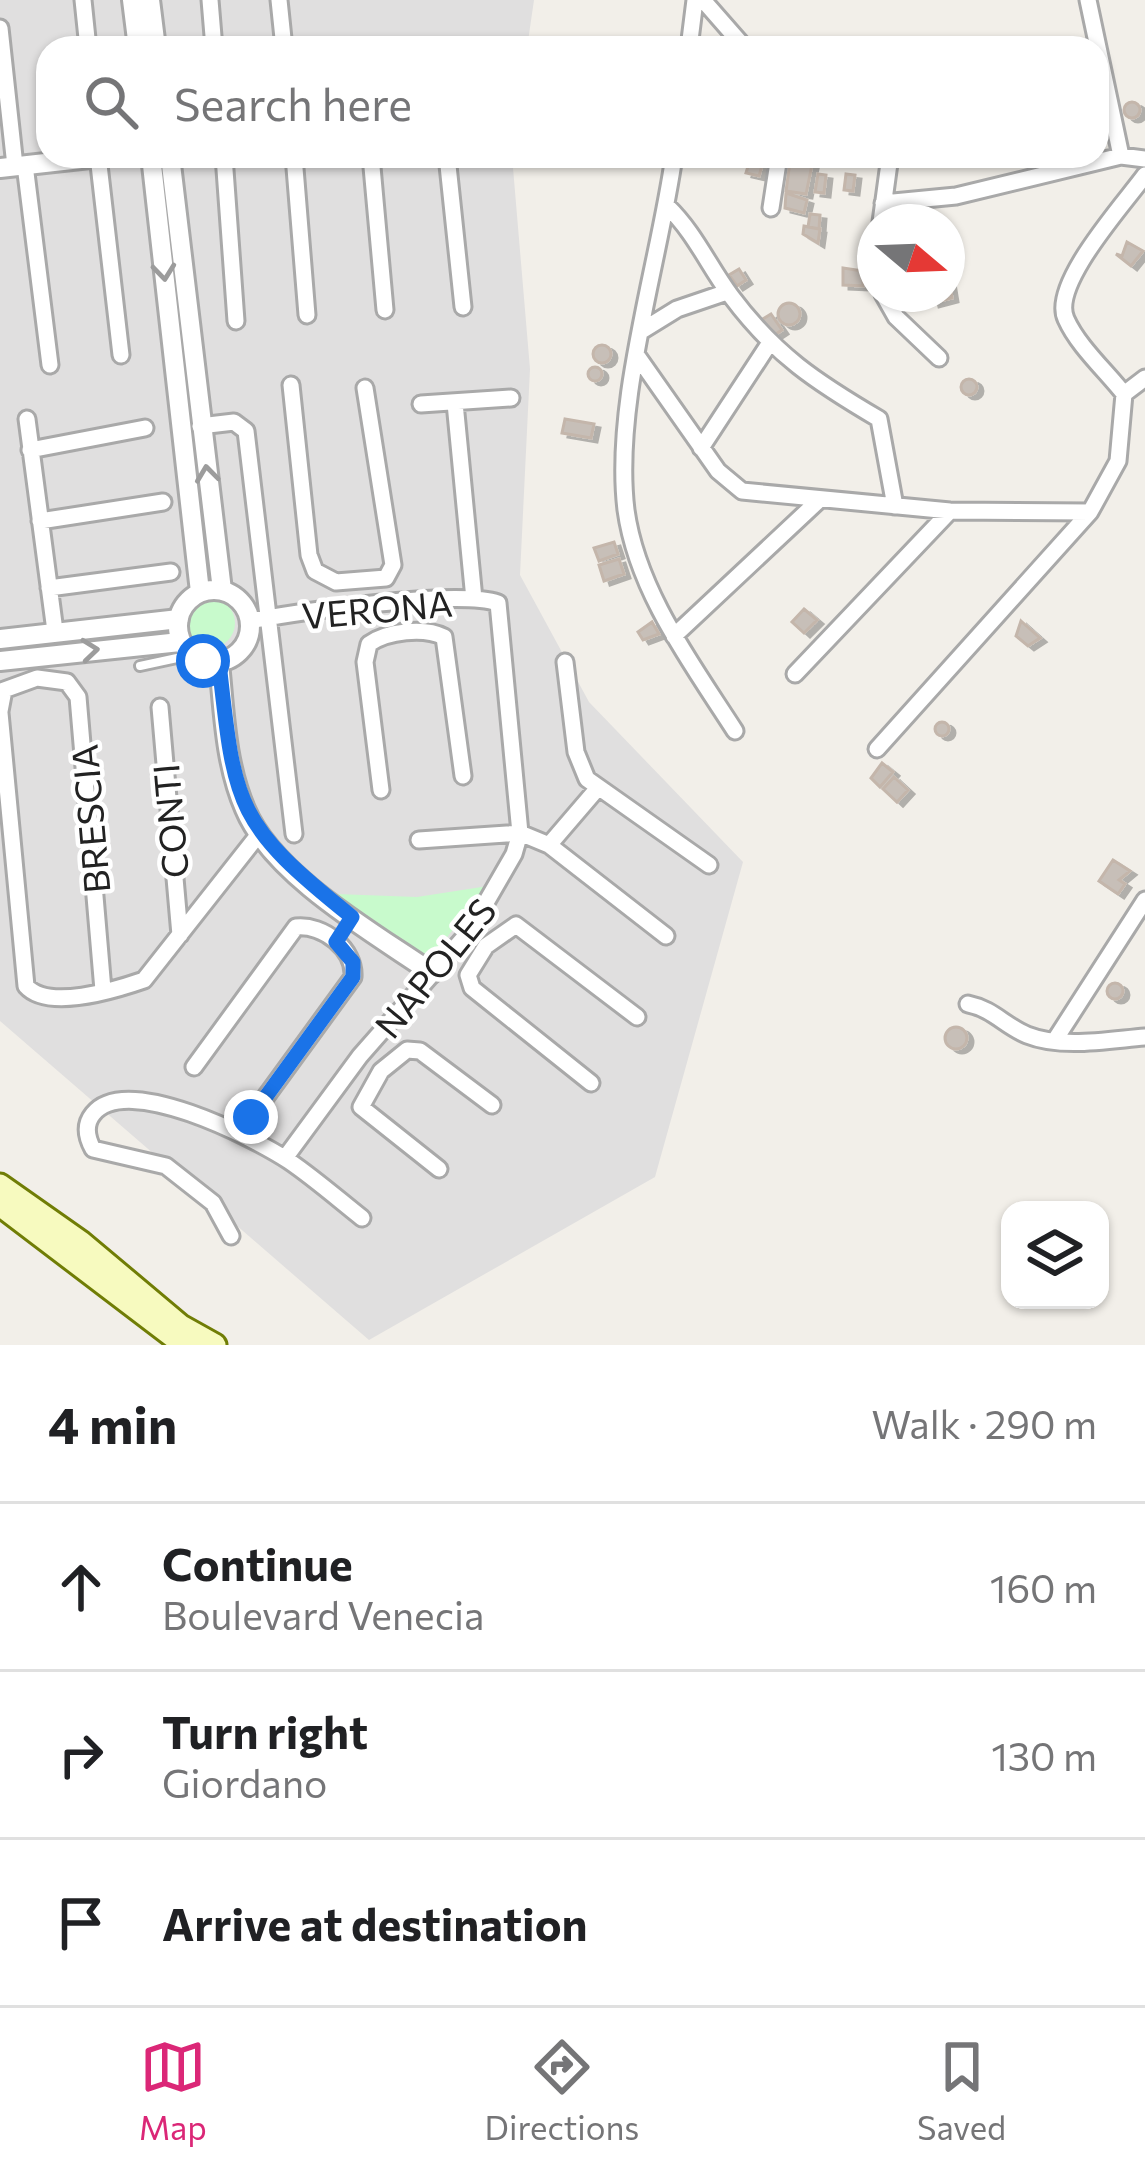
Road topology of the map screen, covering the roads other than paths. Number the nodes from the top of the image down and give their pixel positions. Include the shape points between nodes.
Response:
1 (83, 0) edge
2 (132, 0) edge
3 (150, 0) edge
4 (210, 0) edge
5 (279, 0) edge
6 (699, 0) edge
7 (1088, 0) edge
8 (0, 28) edge
9 (87, 36) edge
10 (136, 36) edge
11 (154, 36) edge
12 (213, 36) edge
13 (283, 36) edge
14 (692, 36) edge
15 (734, 36) edge
16 (1096, 36) edge
17 (1109, 99) edge
18 (1121, 156) junction
19 (1109, 159) edge
20 (1145, 160) edge
21 (13, 166) edge
22 (99, 168) edge
23 (152, 168) edge
24 (171, 168) edge
25 (225, 168) edge
26 (295, 168) edge
27 (372, 168) edge
28 (448, 168) edge
29 (672, 168) edge
30 (777, 168) edge
31 (888, 168) edge
32 (1072, 168) edge
33 (1145, 175) edge
34 (883, 203) joint
35 (667, 206) junction
36 (771, 208) dead end
37 (727, 292) junction
38 (463, 307) dead end
39 (385, 310) dead end
40 (894, 312) edge
41 (308, 315) dead end
42 (236, 321) dead end
43 (643, 330) junction
44 (769, 344) junction
45 (121, 355) dead end
46 (638, 357) junction
47 (940, 358) dead end
48 (50, 365) dead end
49 (291, 386) dead end
50 (1137, 387) edge
51 (365, 388) dead end
52 (511, 398) dead end
53 (454, 403) junction
54 (421, 404) dead end
55 (28, 419) dead end
56 (200, 426) junction
57 (145, 428) dead end
58 (701, 448) junction
59 (31, 450) junction
60 (163, 502) dead end
61 (817, 502) junction
62 (895, 506) junction
63 (950, 511) junction
64 (1090, 512) junction
65 (40, 521) junction
66 (171, 572) dead end
67 (357, 581) junction
68 (49, 588) junction
69 (222, 590) junction
70 (200, 592) junction
71 (475, 599) junction
72 (400, 604) junction
73 (359, 608) junction
74 (500, 609) joint
75 (179, 619) junction
76 (258, 619) junction
77 (55, 631) junction
78 (404, 633) junction
79 (674, 636) junction
80 (0, 640) edge
81 (186, 649) junction
82 (34, 656) junction
83 (0, 661) edge
84 (565, 662) dead end
85 (219, 663) junction
86 (140, 666) dead end
87 (795, 674) dead end
88 (38, 678) junction
89 (160, 707) dead end
90 (0, 712) edge
91 (735, 731) dead end
92 (877, 749) dead end
93 (464, 776) dead end
94 (597, 789) junction
95 (381, 790) dead end
96 (520, 833) junction
97 (259, 834) junction
98 (294, 835) dead end
99 (419, 840) dead end
100 (549, 845) junction
101 (709, 865) dead end
102 (1145, 900) edge
103 (352, 917) junction
104 (470, 932) junction
105 (180, 935) junction
106 (666, 936) dead end
107 (336, 942) junction
108 (486, 946) junction
109 (432, 974) junction
110 (103, 990) junction
111 (968, 1004) dead end
112 (637, 1017) dead end
113 (1145, 1037) edge
114 (1055, 1040) junction
115 (360, 1056) junction
116 (194, 1067) dead end
117 (381, 1071) junction
118 (591, 1083) dead end
119 (492, 1105) dead end
120 (251, 1117) dead end
121 (285, 1158) junction
122 (440, 1169) dead end
123 (0, 1185) edge
124 (0, 1205) edge
125 (362, 1218) dead end
126 (231, 1236) dead end
127 (184, 1345) edge
128 (215, 1345) edge

1 - 9 street
2 - 10 street
3 - 11 street
4 - 12 street
5 - 13 street
6 - 14 street
6 - 15 street
7 - 16 street
8 - 21 street
17 - 18 street
18 - 19 street
18 - 20 street
21 - 48 street
22 - 45 street
23 -> 70 street
24 - 56 street
25 - 42 street
26 - 41 street
27 - 39 street
28 - 38 street
29 - 35 street
30 - 36 street
31 - 34 street
32 - 34 street via 956,196
33 - 50 street via 1068,280 1063,301 1065,318
35 - 37 street via 692,229
35 - 43 street
37 - 43 street
37 - 44 street
40 - 47 street
43 - 46 street
44 - 58 street
44 - 62 street via 879,419
46 - 58 street
46 - 79 street via 626,510
49 - 67 street via 312,563 326,580
50 - 64 street via 1118,461
51 - 67 street via 393,565 386,578
52 - 53 street
53 - 54 street
53 - 71 street
55 - 59 street
69 -> 56 street
56 - 76 street via 234,422 246,431
57 - 59 street
58 - 61 street via 742,490
59 - 65 street
60 - 65 street
61 - 62 street
61 - 79 street
62 - 63 street
63 - 64 street
63 - 87 street
64 - 92 street
65 - 68 street
66 - 68 street
67 - 73 street
68 - 77 street
69 - 70 street
69 - 76 street
70 - 75 street
71 - 72 street, VERONA
71 - 74 street, VERONA
72 - 73 street, VERONA
72 - 78 street
73 - 76 street, VERONA
74 - 96 street, NAPOLES
75 - 77 street
75 - 81 street
76 - 85 street via 246,644
76 - 98 street
77 - 80 street
78 - 93 street via 432,632 448,644
78 - 95 street via 374,639 365,653
79 - 91 street
82 -> 81 street
81 - 85 street
81 - 86 lane
82 - 83 street
82 - 88 street
84 - 94 street via 580,767
85 - 97 street via 231,764
88 - 90 street via 4,690
88 - 110 street, BRESCIA via 67,682 78,697
89 - 105 street, CONTI
90 - 110 street, CONTI via 26,986 43,997
94 - 100 street
94 - 101 street
96 - 99 street
96 - 100 street
96 - 104 street, NAPOLES
97 - 103 street
97 - 105 street, CONTI
100 - 106 street
102 - 114 street
103 - 107 street
103 - 109 street
104 - 108 street
104 - 109 street, NAPOLES
105 - 110 street, CONTI via 144,980
107 - 116 street via 296,928
107 - 120 street via 353,962 353,977
108 - 112 street via 516,926
108 - 118 street via 468,975 472,988
109 - 115 street, NAPOLES
111 - 114 street via 1026,1035
113 - 114 street
115 - 117 street
115 - 121 street, NAPOLES
117 - 119 street via 413,1049
117 - 122 street via 362,1107
121 - 125 street
121 - 126 street via 148,1099 93,1114 93,1149 166,1166 213,1203
123 - 128 main road
124 - 127 main road

